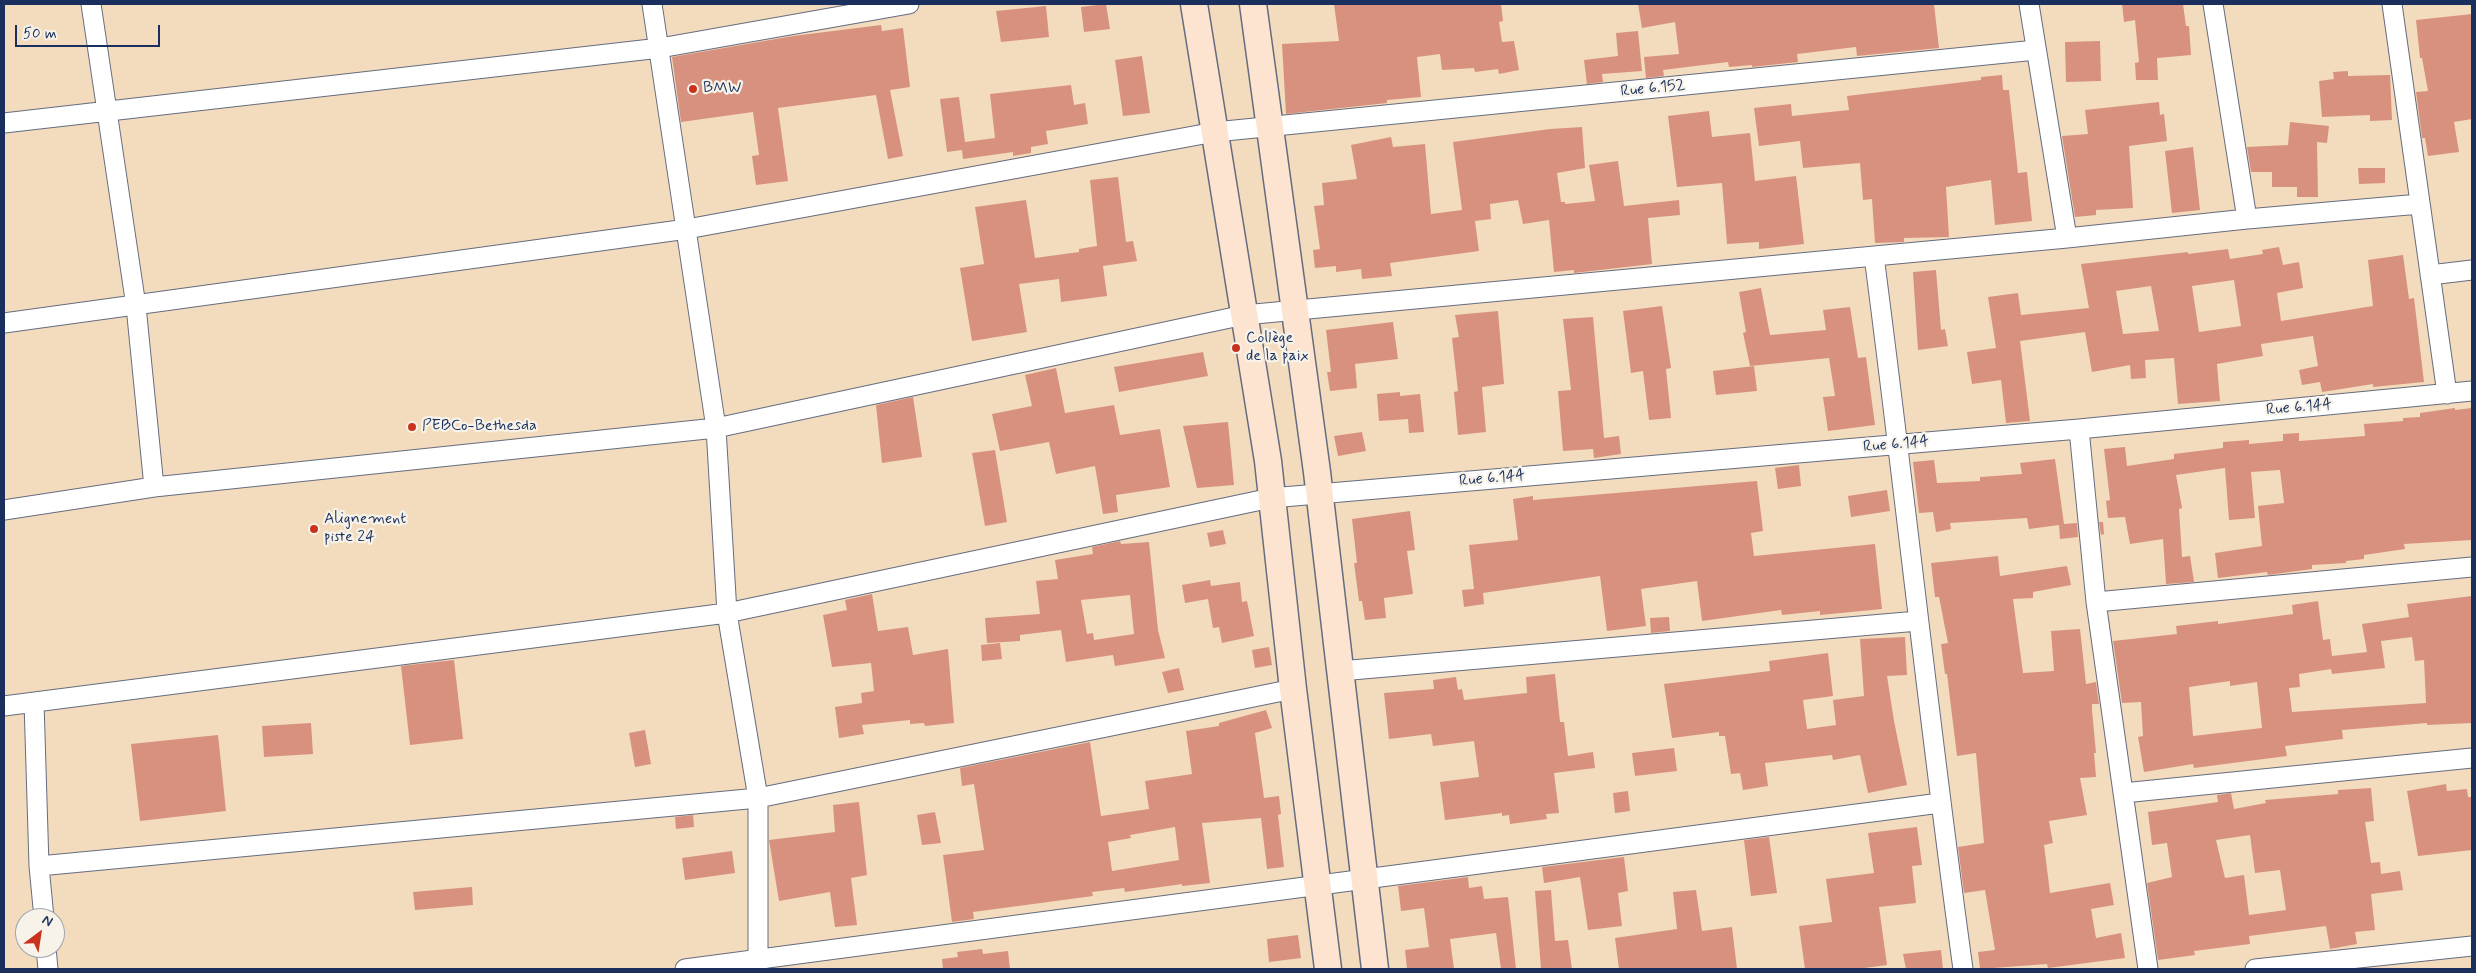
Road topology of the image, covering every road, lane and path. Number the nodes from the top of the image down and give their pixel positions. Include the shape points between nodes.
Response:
1 (91, 4) edge
2 (652, 4) edge
3 (909, 4) edge
4 (1194, 4) edge
5 (1253, 4) edge
6 (2029, 4) edge
7 (2214, 4) edge
8 (2392, 4) edge
9 (660, 48) junction
10 (2036, 50) junction
11 (105, 110) junction
12 (4, 123) edge
13 (1270, 127) junction
14 (1215, 132) junction
15 (2420, 204) junction
16 (2246, 219) junction
17 (687, 229) junction
18 (2067, 238) junction
19 (1874, 256) junction
20 (2472, 270) edge
21 (2430, 275) junction
22 (136, 306) junction
23 (1295, 309) junction
24 (1244, 315) junction
25 (4, 323) edge
26 (2472, 391) edge
27 (2447, 394) junction
28 (716, 428) junction
29 (2079, 429) junction
30 (1899, 444) junction
31 (154, 487) junction
32 (1319, 494) junction
33 (1271, 498) junction
34 (4, 510) edge
35 (2472, 567) edge
36 (2096, 602) junction
37 (728, 613) junction
38 (1918, 622) junction
39 (1340, 671) junction
40 (1293, 689) junction
41 (34, 702) junction
42 (4, 706) edge
43 (2472, 758) edge
44 (2123, 793) junction
45 (758, 798) junction
46 (1940, 803) junction
47 (39, 866) junction
48 (1365, 879) junction
49 (1318, 886) junction
50 (43, 908) edge
51 (2472, 946) edge
52 (757, 964) edge
53 (685, 969) edge
54 (1328, 969) edge
55 (1375, 969) edge
56 (1963, 969) edge
57 (2148, 969) edge
58 (2255, 969) edge

1 - 11 street
2 - 9 street
3 - 9 street
4 - 14 main road
5 - 13 main road
6 - 10 street
7 - 16 street
8 - 15 street
9 - 11 street
9 - 17 street
10 - 13 street, Rue 6.152
10 - 18 street
11 - 12 street
11 - 22 street
13 - 14 street, Rue 6.152
13 - 23 main road
14 - 17 street, Rue 6.152
14 - 24 main road
15 - 16 street
15 - 21 street
16 - 18 street
17 - 22 street, Rue 6.152
17 - 28 street
18 - 19 street
19 - 23 street
19 - 30 street
20 - 21 street
21 - 27 street
22 - 25 street, Rue 6.152
22 - 31 street
23 - 24 street
23 - 32 main road
24 - 28 street
24 - 33 main road
26 - 27 street, Rue 6.144
27 - 29 street, Rue 6.144
28 - 31 street
28 - 37 street
29 - 30 street, Rue 6.144
29 - 36 street
30 - 32 street, Rue 6.144
30 - 38 street
31 - 34 street
32 - 33 street, Rue 6.144
32 - 39 main road
33 - 37 street, Rue 6.144
33 - 40 main road
35 - 36 street
36 - 44 street
37 - 41 street, Rue 6.144
37 - 45 street
38 - 39 street
38 - 46 street
39 - 48 main road
40 - 45 street
40 - 49 main road
41 - 42 street, Rue 6.144
41 - 47 street
43 - 44 street
44 - 57 street
45 - 47 street
45 - 52 street
46 - 48 street
46 - 56 street
47 - 50 street
48 - 49 street
48 - 55 main road
49 - 52 street
49 - 54 main road
51 - 58 street
52 - 53 street

